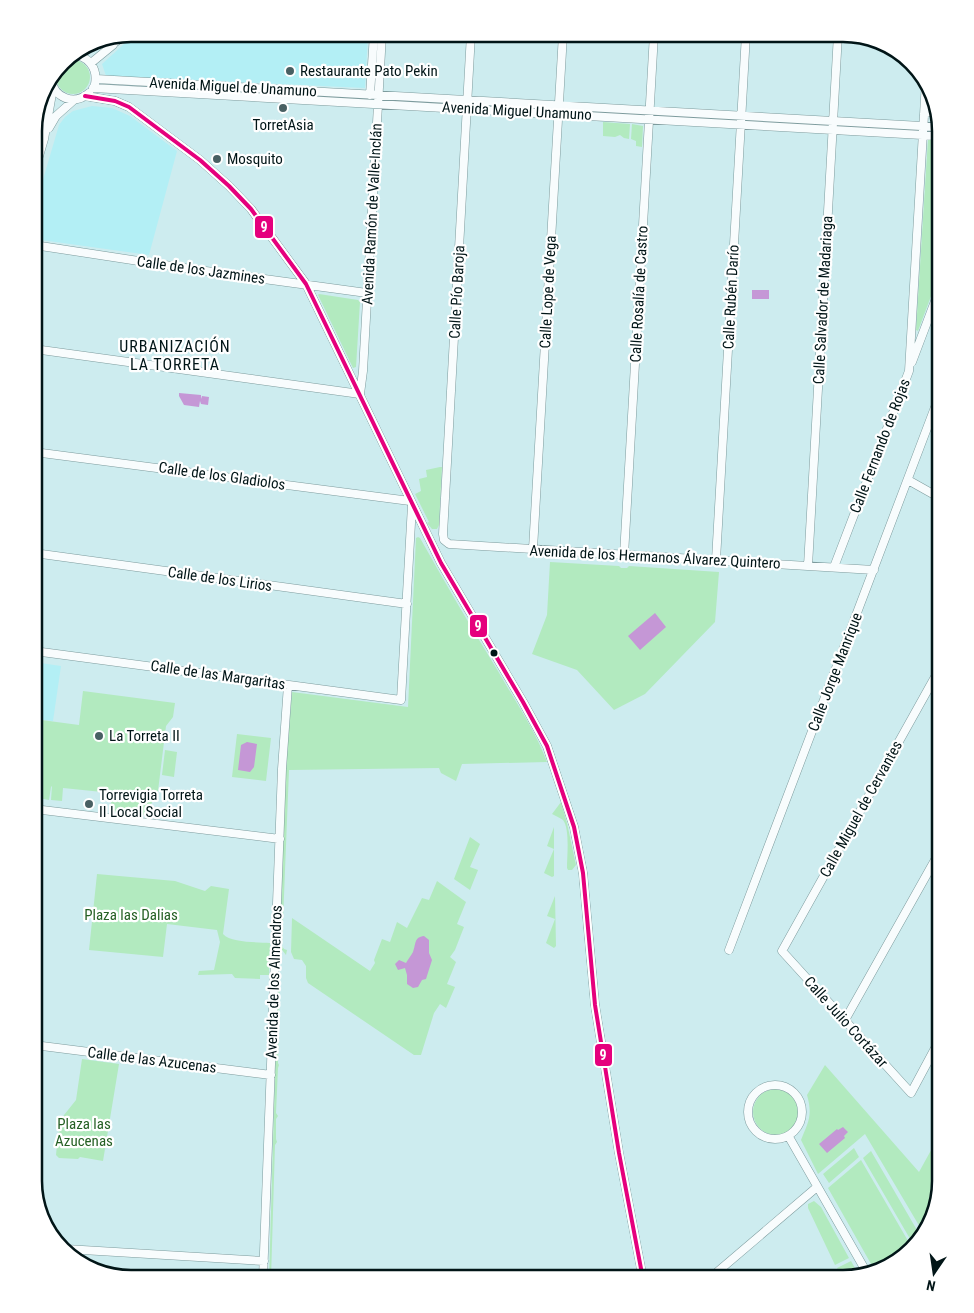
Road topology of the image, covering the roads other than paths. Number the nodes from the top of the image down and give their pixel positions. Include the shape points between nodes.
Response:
1 (374, 42) edge
2 (381, 42) edge
3 (471, 42) edge
4 (563, 43) edge
5 (653, 43) edge
6 (745, 43) edge
7 (837, 43) edge
8 (113, 45) edge
9 (82, 57) edge
10 (91, 63) junction
11 (96, 79) junction
12 (54, 88) edge
13 (93, 88) junction
14 (49, 96) edge
15 (85, 96) junction
16 (925, 97) edge
17 (375, 98) junction
18 (74, 100) junction
19 (467, 104) junction
20 (559, 110) junction
21 (929, 112) edge
22 (924, 114) junction
23 (649, 115) junction
24 (741, 120) junction
25 (832, 125) junction
26 (923, 126) junction
27 (932, 127) edge
28 (922, 135) junction
29 (932, 136) edge
30 (44, 139) junction
31 (43, 142) edge
32 (43, 246) edge
33 (306, 284) junction
34 (367, 293) junction
35 (932, 309) edge
36 (43, 350) edge
37 (909, 371) junction
38 (360, 394) junction
39 (932, 416) edge
40 (43, 453) edge
41 (908, 480) junction
42 (932, 494) edge
43 (411, 503) junction
44 (443, 534) junction
45 (428, 537) junction
46 (533, 550) junction
47 (43, 554) edge
48 (624, 555) junction
49 (716, 560) junction
50 (808, 566) junction
51 (834, 567) junction
52 (874, 570) junction
53 (406, 604) junction
54 (43, 652) edge
55 (932, 682) edge
56 (288, 685) junction
57 (42, 810) edge
58 (280, 839) junction
59 (932, 865) edge
60 (729, 950) dead end
61 (782, 951) joint
62 (845, 1020) junction
63 (42, 1046) edge
64 (932, 1054) edge
65 (271, 1075) junction
66 (788, 1137) junction
67 (817, 1187) junction
68 (75, 1250) edge
69 (264, 1261) junction
70 (864, 1268) edge
71 (264, 1270) edge
72 (641, 1270) edge
73 (720, 1270) edge

1 - 17 street, Avenida Ramón de Valle-Inclán
2 - 17 street, Avenida Ramón de Valle-Inclán
3 - 19 street, Calle Pío Baroja
4 - 20 street, Calle Lope de Vega
5 - 23 street, Calle Rosalía de Castro
6 - 24 street, Calle Rubén Darío
7 - 25 street, Calle Salvador de Madariaga
8 - 10 street
9 - 10 street
10 - 11 street
11 - 13 street
11 - 17 street, Avenida Miguel de Unamuno
12 - 18 street via 59,95
13 - 15 street
13 - 17 street, Avenida Miguel Unamuno
14 - 30 street
15 - 18 street
15 - 33 street via 130,107 200,160 251,209
16 - 22 street, Calle Fernando de Rojas
17 - 19 street, Avenida Miguel Unamuno
17 - 34 street, Avenida Ramón de Valle-Inclán
18 - 30 street via 56,116
19 - 20 street, Avenida Miguel Unamuno
19 - 44 street, Calle Pío Baroja
20 - 23 street, Avenida Miguel Unamuno
20 - 46 street, Calle Lope de Vega
21 - 22 street
22 - 26 street, Calle Fernando de Rojas
23 - 24 street, Avenida Miguel Unamuno
23 - 48 street, Calle Rosalía de Castro
24 - 25 street, Avenida Miguel Unamuno
24 - 49 street, Calle Rubén Darío
25 - 26 street, Avenida Miguel Unamuno
25 - 28 street, Avenida Miguel Unamuno
25 - 50 street, Calle Salvador de Madariaga
26 - 27 street, Avenida Miguel Unamuno
26 - 28 street, Calle Fernando de Rojas
28 - 29 street, Avenida Miguel Unamuno
28 - 37 street, Calle Fernando de Rojas
30 - 31 street
32 - 33 street, Calle de los Jazmines
33 - 34 street, Calle de los Jazmines
33 - 38 street
34 - 38 street, Avenida Ramón de Valle-Inclán
35 - 37 street
36 - 38 street
37 - 51 street, Calle Fernando de Rojas
38 - 43 street
39 - 41 street, Calle Jorge Manrique
40 - 43 street, Calle de los Gladiolos
41 - 42 street
41 - 52 street, Calle Jorge Manrique
43 - 45 street
43 - 53 street
44 - 45 street
44 - 46 street, Avenida de los Hermanos Álvarez Quintero via 449,544
45 - 72 street via 547,746 572,822 584,879 595,1005
46 - 48 street, Avenida de los Hermanos Álvarez Quintero
47 - 53 street, Calle de los Lirios
48 - 49 street, Avenida de los Hermanos Álvarez Quintero
49 - 50 street, Avenida de los Hermanos Álvarez Quintero
50 - 51 street, Avenida de los Hermanos Álvarez Quintero
51 - 52 street, Avenida de los Hermanos Álvarez Quintero
52 - 60 street, Calle Jorge Manrique
53 - 56 street, Calle de las Margaritas via 401,700
54 - 56 street, Calle de las Margaritas
55 - 61 street, Calle Miguel de Cervantes
56 - 58 street, Avenida de los Almendros
57 - 58 street
58 - 65 street, Avenida de los Almendros
59 - 62 street
61 - 62 street, Calle Julio Cortázar
62 - 64 street, Calle Julio Cortázar via 911,1093
63 - 65 street, Calle de las Azucenas
65 - 69 street, Avenida de los Almendros
66 - 66 street via 800,1125 803,1116 800,1100 788,1088 771,1085 756,1092 748,1107 750,1124 770,1140
66 - 67 street
67 - 70 street
67 - 73 street
68 - 69 street
69 - 71 street, Avenida de los Almendros

